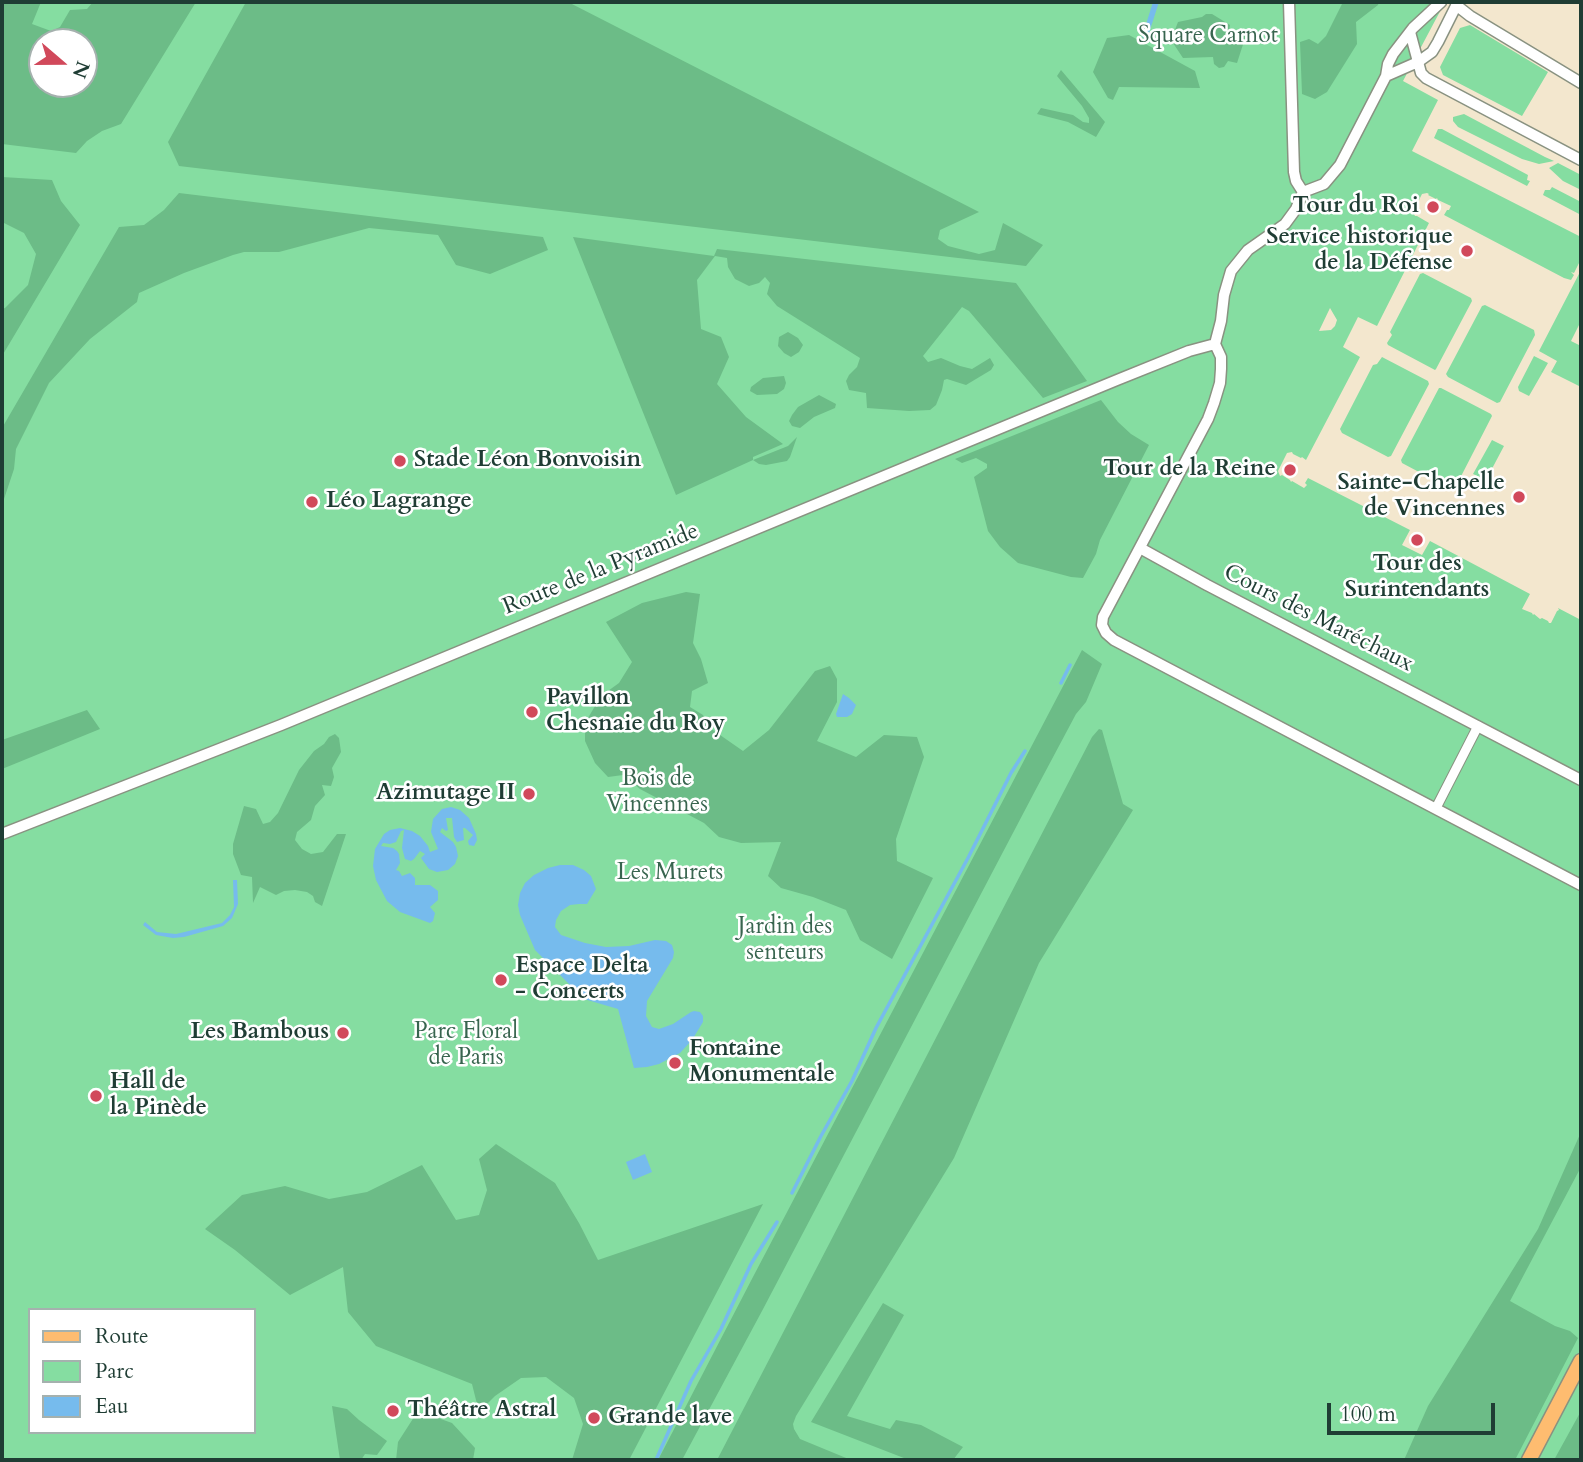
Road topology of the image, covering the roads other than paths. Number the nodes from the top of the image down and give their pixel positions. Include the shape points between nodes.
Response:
1 (1289, 2) edge
2 (1441, 2) edge
3 (1457, 3) edge
4 (1410, 32) junction
5 (1418, 62) junction
6 (1386, 76) junction
7 (1581, 83) edge
8 (1581, 160) edge
9 (1303, 192) junction
10 (1215, 344) junction
11 (1140, 548) junction
12 (1478, 726) junction
13 (1581, 780) edge
14 (1436, 808) junction
15 (2, 834) edge
16 (1581, 885) edge
17 (1581, 1361) edge
18 (1529, 1460) edge

1 - 9 street via 1294,172
2 - 4 street
3 - 5 street via 1432,52
3 - 7 street via 1470,16
4 - 5 street
4 - 6 street via 1388,64
5 - 6 street
5 - 8 street via 1428,79
6 - 9 street via 1335,172 1324,184
9 - 10 street via 1285,224 1248,250 1231,271
10 - 11 street via 1221,369 1214,403
10 - 15 street, Route de la Pyramide via 1188,351 281,725
11 - 12 street, Cours des Maréchaux
11 - 14 street via 1103,617 1103,628 1114,640
12 - 13 street, Cours des Maréchaux
12 - 14 street
14 - 16 street
17 - 18 main road

